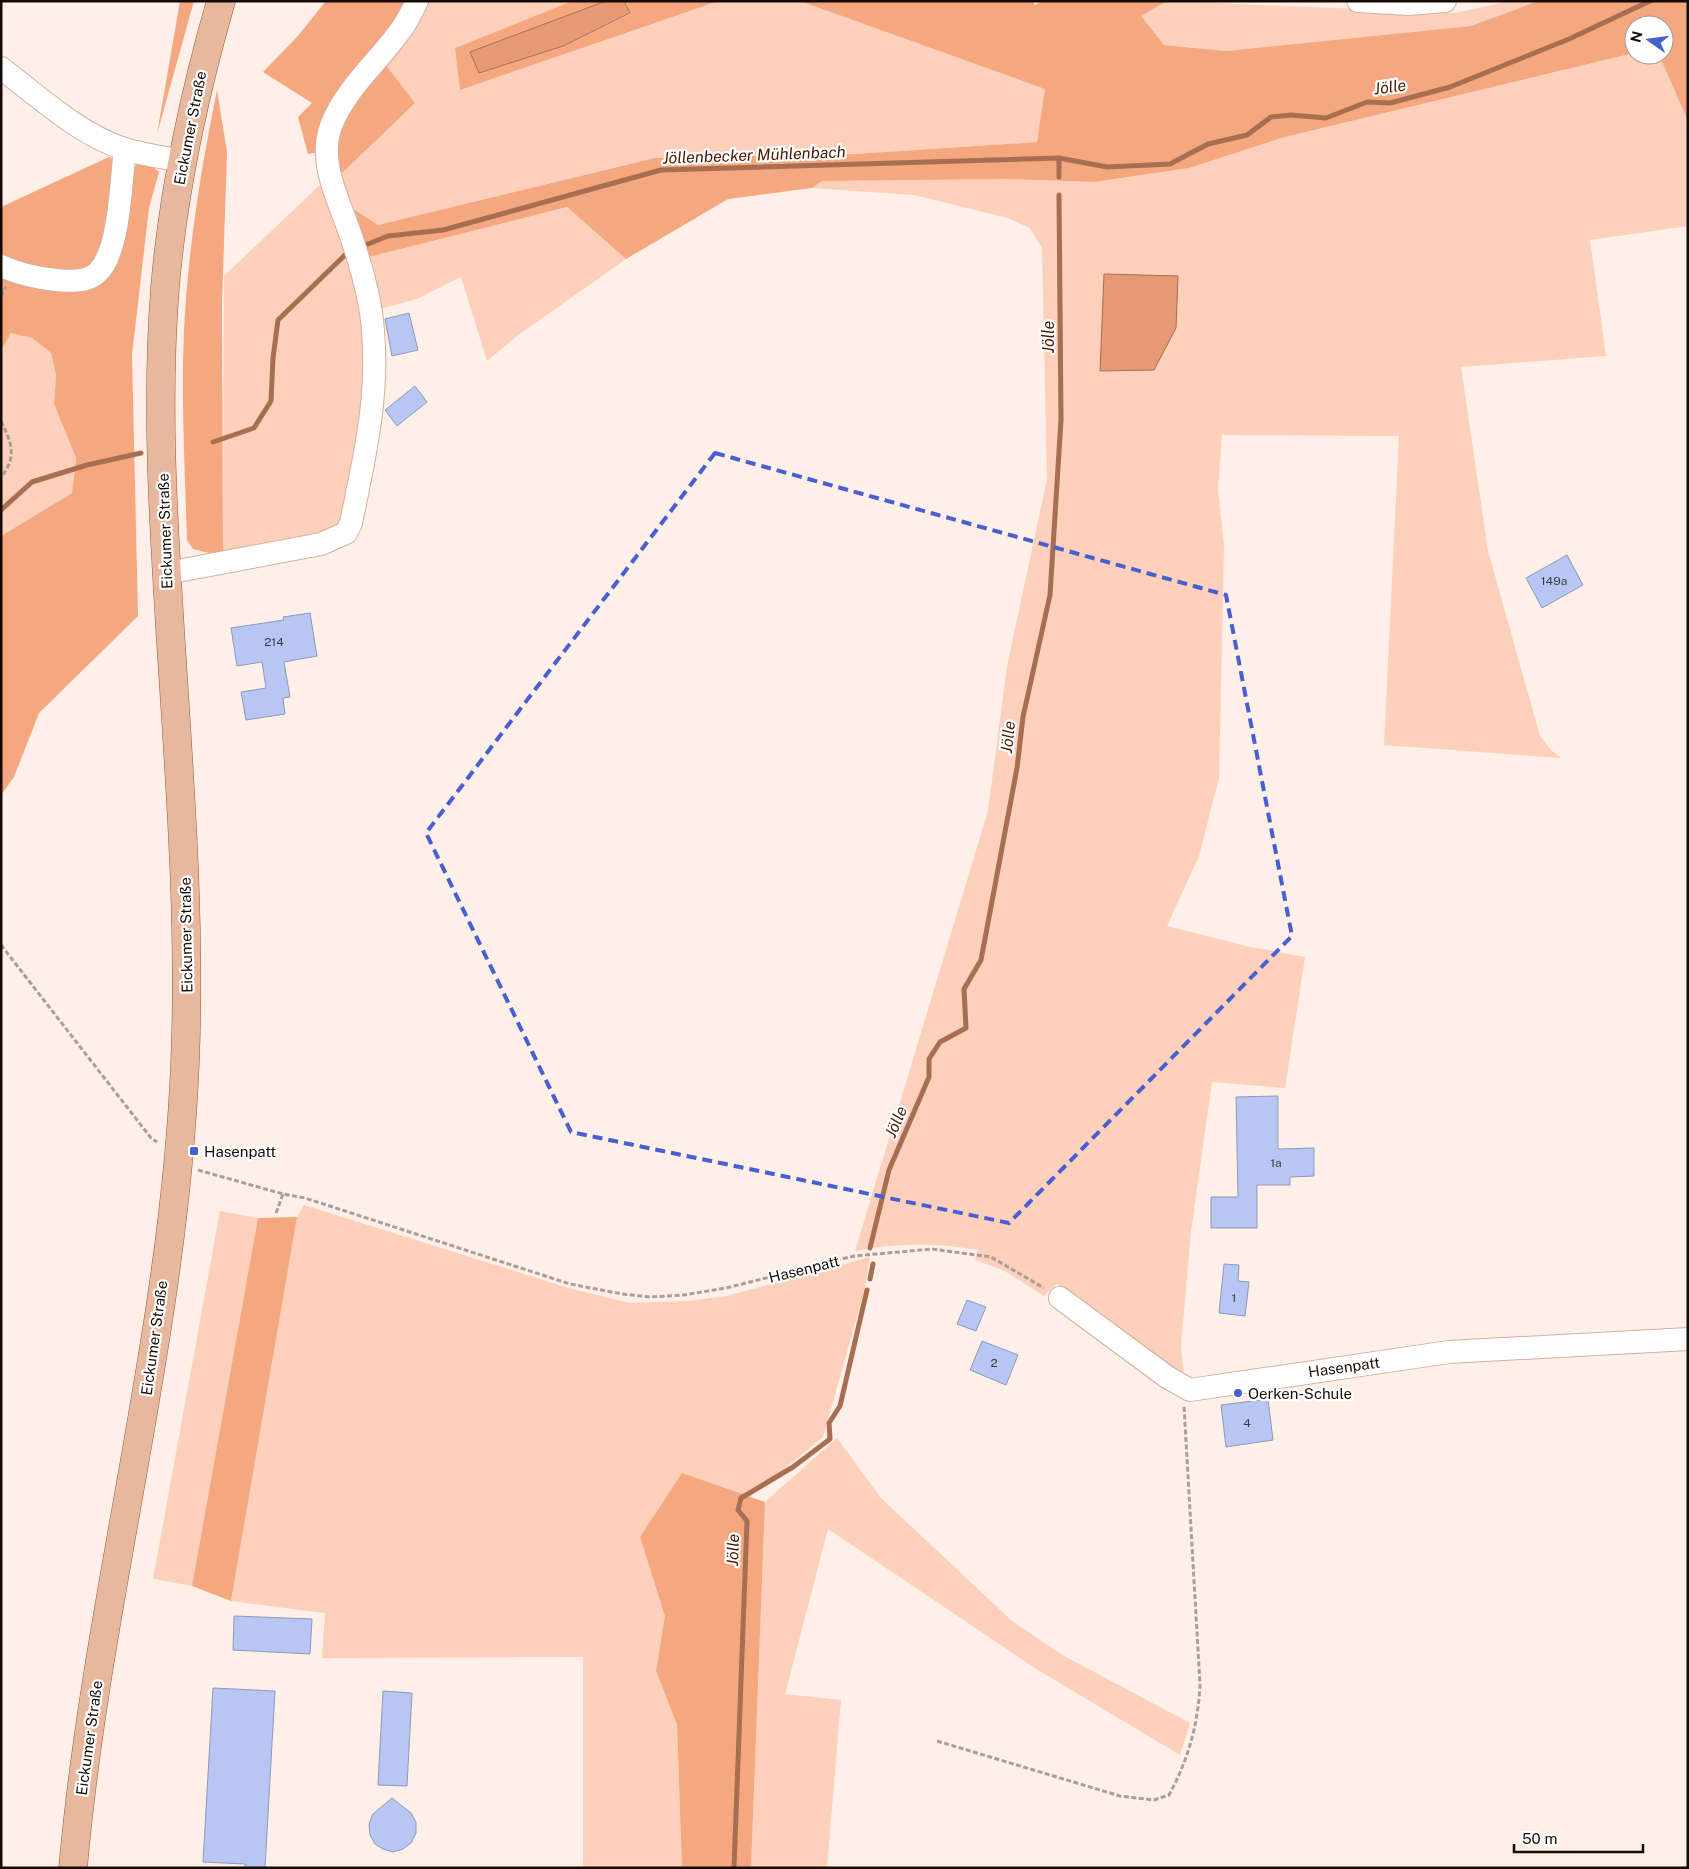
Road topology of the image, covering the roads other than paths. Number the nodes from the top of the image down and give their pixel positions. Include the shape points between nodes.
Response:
1 (221, 1) edge
2 (418, 1) edge
3 (1358, 1) edge
4 (1445, 1) edge
5 (1, 68) edge
6 (125, 149) junction
7 (182, 161) junction
8 (1, 266) edge
9 (167, 573) junction
10 (1060, 1298) road end
11 (1688, 1339) edge
12 (73, 1868) edge

1 - 7 main road, Eickumer Straße via 201,72
2 - 9 street via 401,30 343,104 331,125 327,141 330,180 362,268 374,331 375,395 370,436 351,523 346,533 321,544
3 - 4 street via 1409,4
5 - 6 street via 77,125
6 - 7 street
6 - 8 street via 116,232 99,271 77,282 37,278
7 - 9 main road, Eickumer Straße via 165,289 161,413
9 - 12 main road, Eickumer Straße via 184,851 185,1068 177,1164 144,1409 101,1655
10 - 11 street, Hasenpatt via 1166,1377 1190,1390 1449,1352

